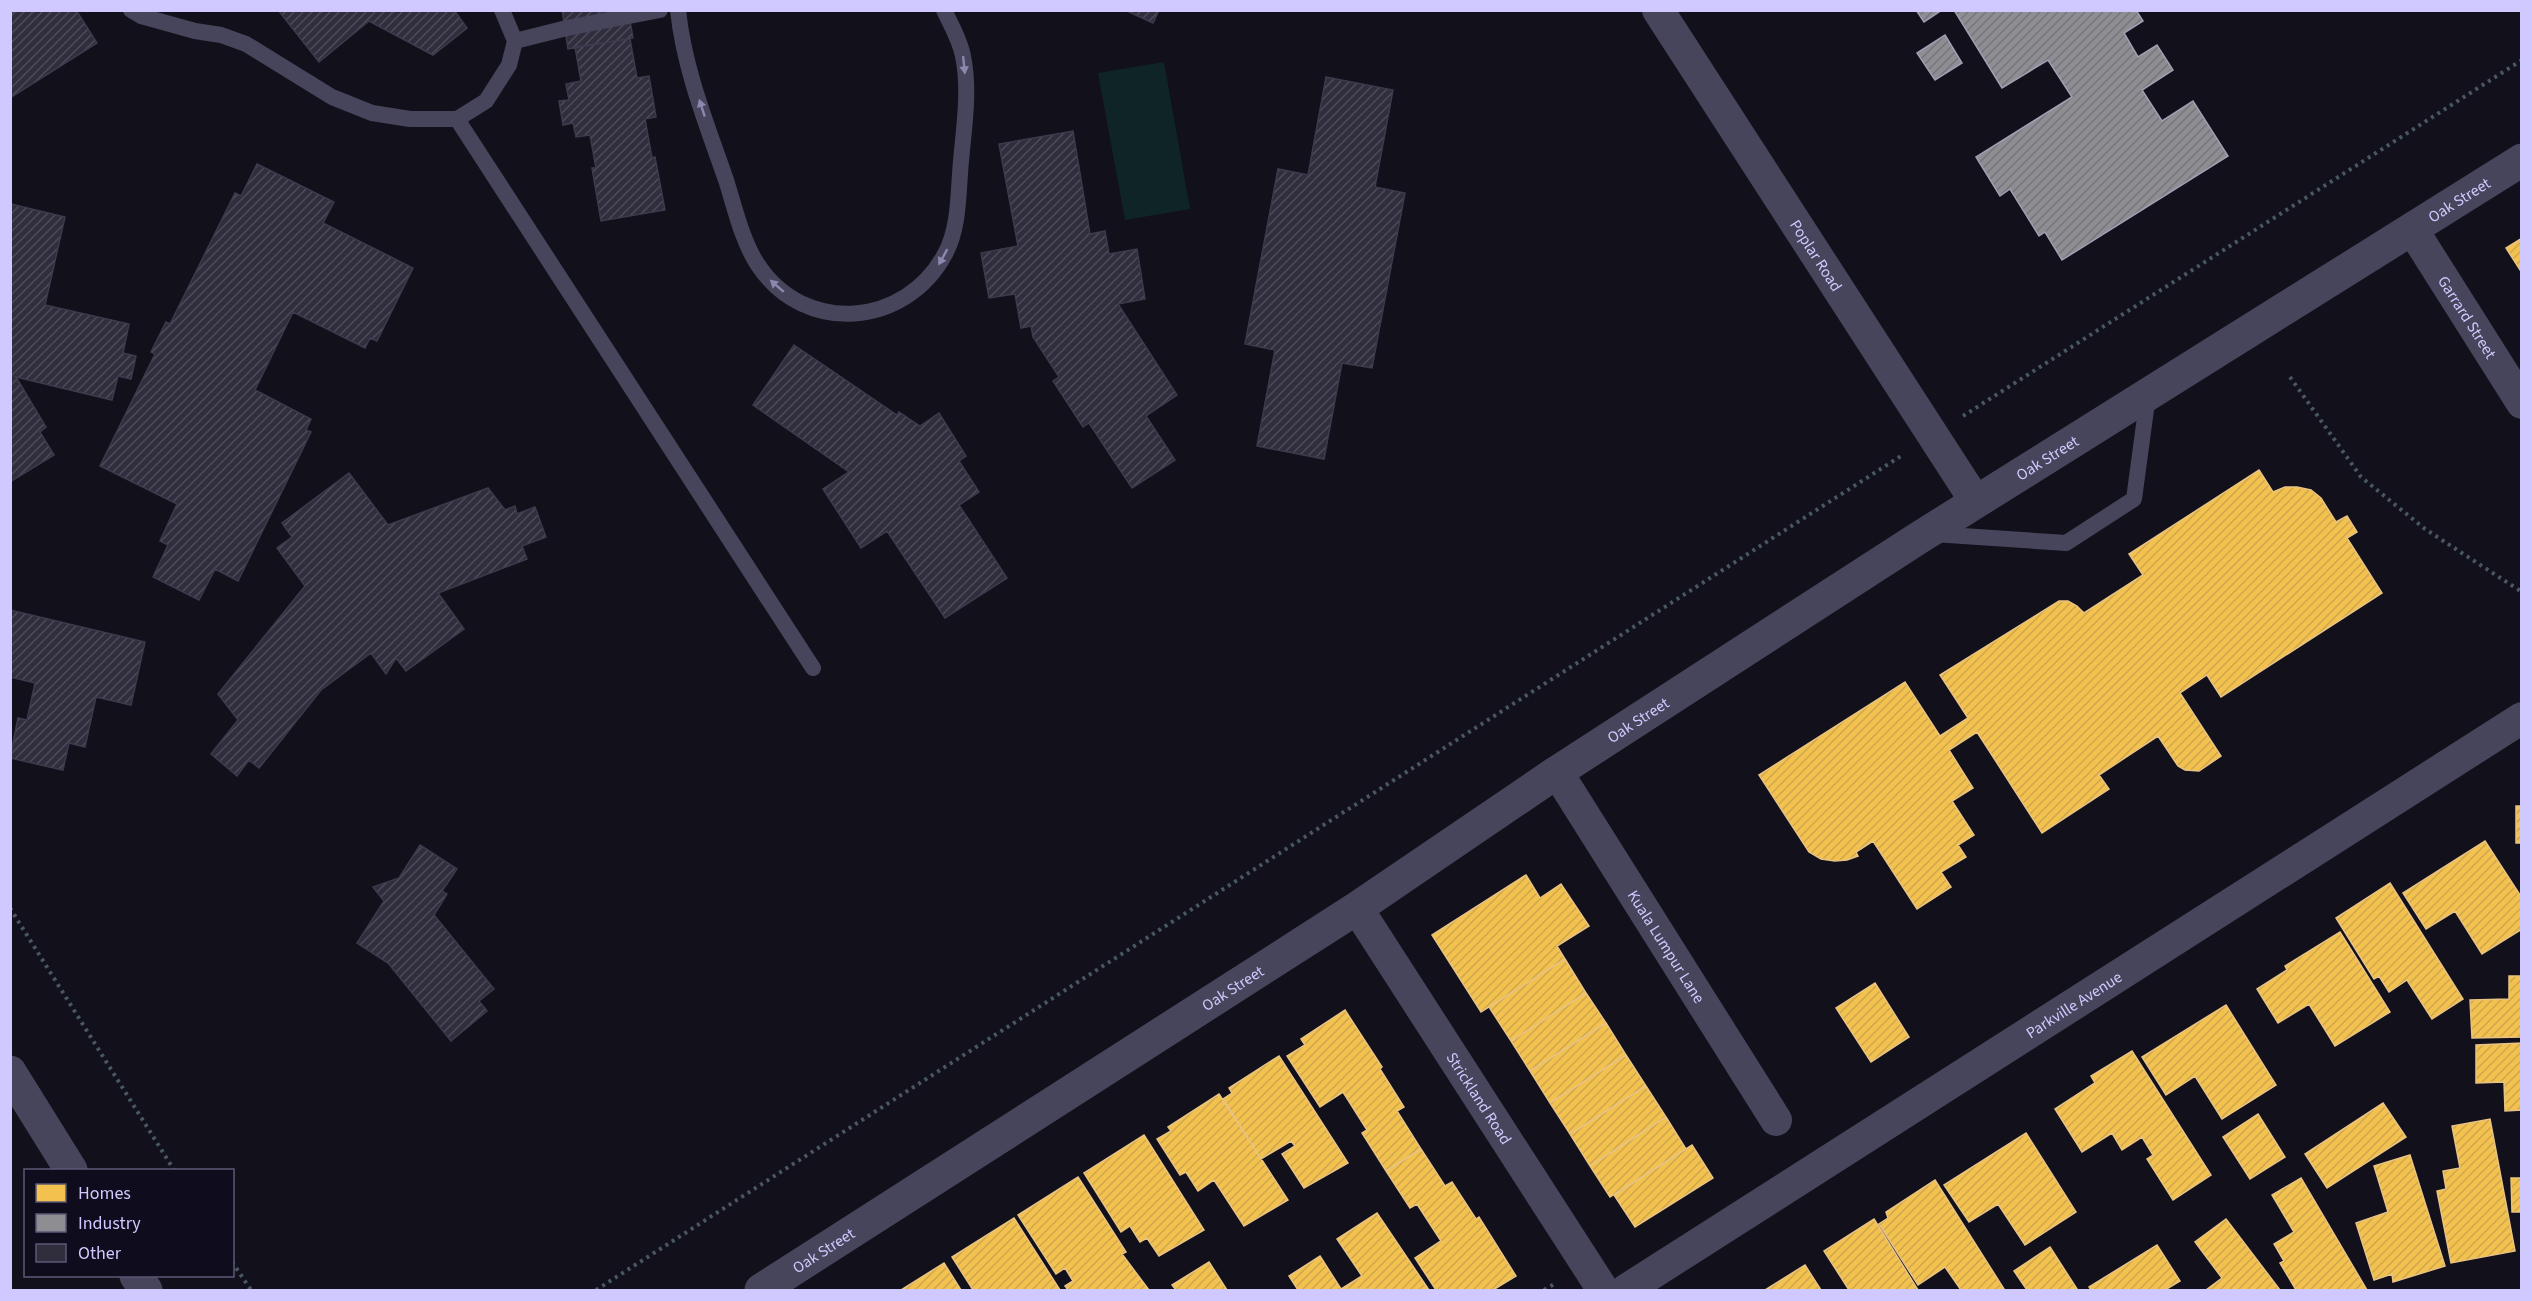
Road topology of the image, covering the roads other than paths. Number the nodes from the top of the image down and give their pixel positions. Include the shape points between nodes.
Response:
1 (131, 10) edge
2 (502, 10) edge
3 (660, 10) edge
4 (678, 10) edge
5 (944, 10) edge
6 (1658, 10) edge
7 (515, 41) junction
8 (457, 119) junction
9 (2522, 160) edge
10 (2412, 229) junction
11 (2148, 394) junction
12 (2522, 403) edge
13 (1976, 502) junction
14 (1926, 534) junction
15 (813, 668) dead end
16 (2522, 718) edge
17 (1557, 772) junction
18 (1357, 908) junction
19 (10, 1072) edge
20 (1776, 1120) dead end
21 (70, 1169) edge
22 (137, 1277) edge
23 (146, 1290) edge
24 (761, 1290) edge
25 (1603, 1290) edge
26 (1626, 1290) edge

1 - 8 lane via 246,45 332,97 372,113 410,119
2 - 7 lane
3 - 7 lane
5 -> 4 lane via 963,56 966,89 956,218 946,252 925,282 911,294 871,313 850,315 828,313 804,303 785,292 758,264 741,225 695,86 681,40
6 - 13 street, Poplar Road
7 - 8 lane via 509,65 486,102
8 - 15 lane
9 - 10 street, Oak Street
10 - 11 street, Oak Street
10 - 12 street, Garrard Street
11 - 13 street, Oak Street
11 - 14 lane via 2134,499 2066,543
13 - 14 street, Oak Street
14 - 17 street, Oak Street
16 - 26 street, Parkville Avenue
17 - 18 street, Oak Street
17 - 20 street, Kuala Lumpur Lane
18 - 24 street, Oak Street
18 - 25 street, Strickland Road
19 - 21 street
22 - 23 street

